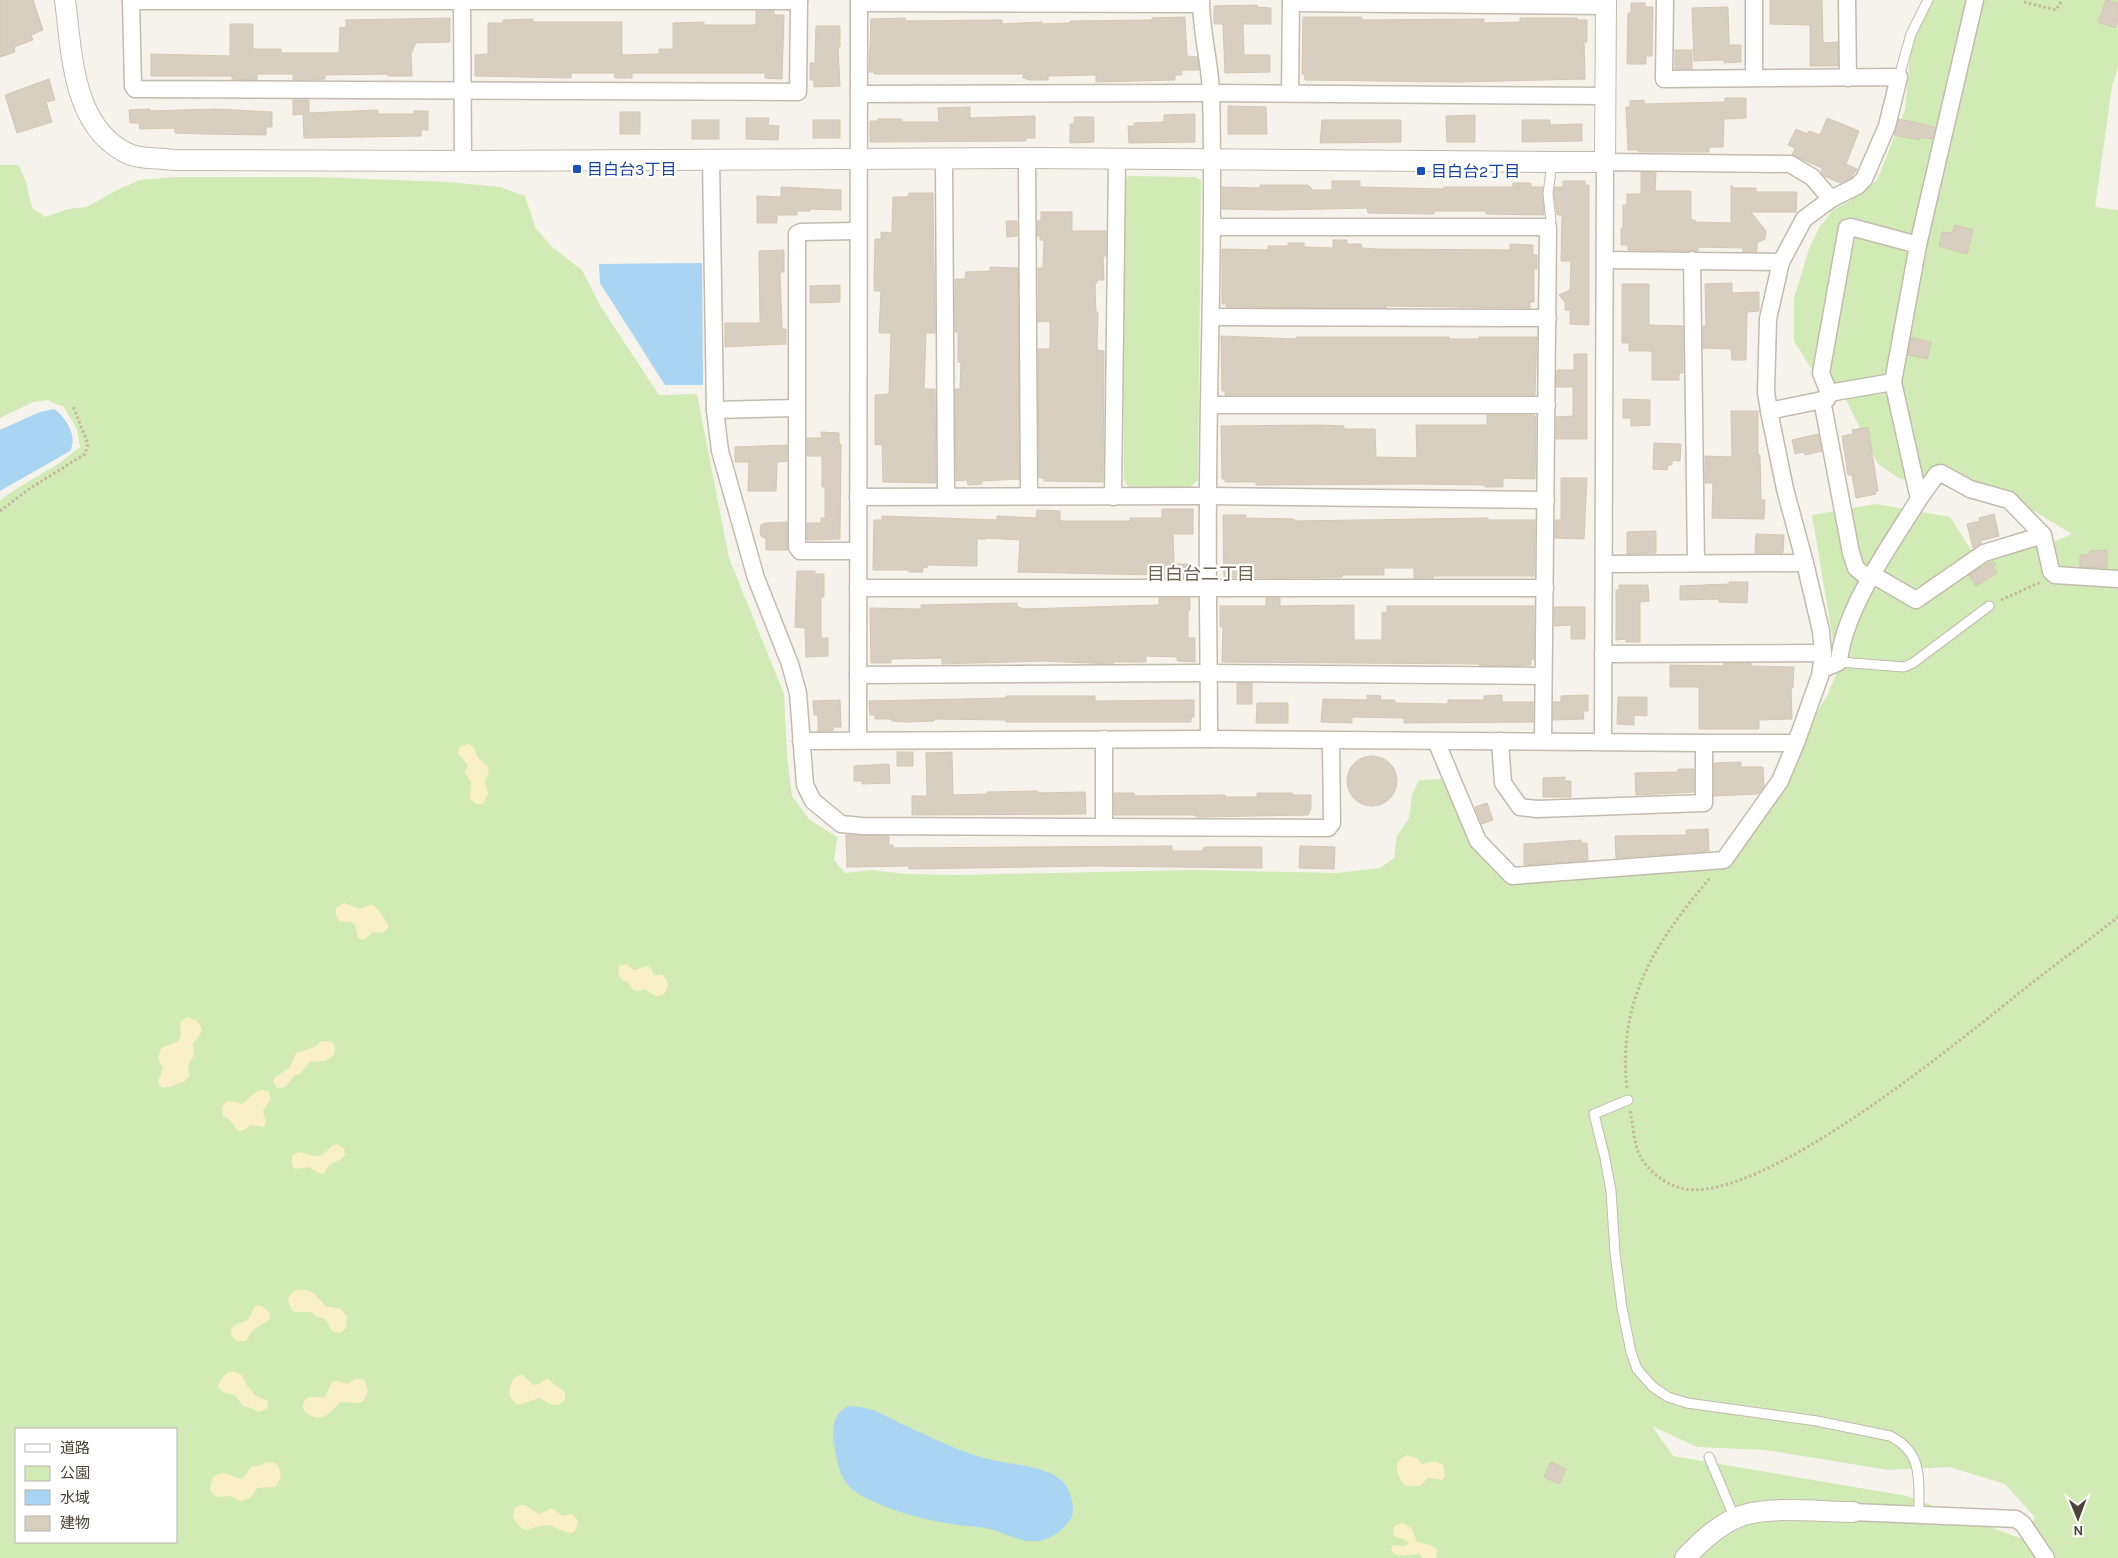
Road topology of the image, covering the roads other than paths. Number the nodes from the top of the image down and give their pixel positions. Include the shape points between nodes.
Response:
1 (65, 0) edge
2 (132, 0) edge
3 (1665, 0) edge
4 (1754, 0) edge
5 (1847, 0) edge
6 (1928, 0) edge
7 (1975, 0) edge
8 (462, 1) edge
9 (798, 1) edge
10 (858, 1) edge
11 (1201, 2) edge
12 (1291, 2) edge
13 (1606, 3) edge
14 (1899, 77) junction
15 (1754, 78) junction
16 (1848, 78) junction
17 (462, 90) junction
18 (1211, 93) junction
19 (1290, 93) junction
20 (859, 94) junction
21 (1606, 96) junction
22 (1027, 158) junction
23 (1117, 159) junction
24 (1210, 159) junction
25 (711, 160) junction
26 (857, 160) junction
27 (944, 160) junction
28 (463, 161) junction
29 (1552, 162) junction
30 (1606, 162) junction
31 (1832, 199) junction
32 (1212, 227) junction
33 (1548, 227) junction
34 (857, 231) junction
35 (1918, 245) junction
36 (1606, 260) junction
37 (1692, 260) junction
38 (1781, 262) junction
39 (1212, 317) junction
40 (1548, 318) junction
41 (1893, 382) junction
42 (1825, 397) junction
43 (1210, 405) junction
44 (1547, 405) junction
45 (797, 408) junction
46 (715, 410) junction
47 (1769, 411) junction
48 (946, 496) junction
49 (1029, 496) junction
50 (1208, 496) junction
51 (858, 497) junction
52 (1113, 497) junction
53 (1919, 499) junction
54 (1546, 500) junction
55 (2043, 535) junction
56 (858, 551) junction
57 (1696, 563) junction
58 (1805, 563) junction
59 (1604, 564) junction
60 (1871, 577) junction
61 (2118, 579) edge
62 (1208, 587) junction
63 (858, 588) junction
64 (1545, 588) junction
65 (1989, 606) road end
66 (1823, 653) junction
67 (1603, 654) junction
68 (1839, 662) junction
69 (1821, 670) junction
70 (1209, 673) junction
71 (858, 676) junction
72 (1544, 676) junction
73 (1209, 738) junction
74 (1104, 739) junction
75 (801, 740) junction
76 (858, 740) junction
77 (1332, 741) junction
78 (1436, 741) junction
79 (1500, 741) junction
80 (1543, 741) junction
81 (1603, 742) junction
82 (1704, 743) junction
83 (1796, 743) junction
84 (1104, 826) junction
85 (1628, 1100) road end
86 (1709, 1457) dead end
87 (1853, 1512) joint
88 (1919, 1515) junction
89 (1735, 1520) junction
90 (1684, 1558) edge
91 (2046, 1558) edge

1 - 28 street via 78,88 87,113 114,145 132,155 173,160
2 - 8 street
2 - 17 street via 133,86 136,89
3 - 15 street via 1664,79
4 - 15 street
5 - 16 street
6 - 14 lane via 1911,34
7 - 35 street
8 - 9 street
8 - 17 street
9 - 17 street via 798,92
10 - 11 street
10 - 20 street
11 - 18 street
12 - 13 street
12 - 19 street
13 - 21 street
14 - 16 street
14 - 31 street via 1887,126 1864,179
15 - 16 street
17 - 28 street
18 - 19 street
18 - 20 street
18 - 24 street
19 - 21 street
20 - 26 street
21 - 30 street
22 - 23 street
22 - 27 street
22 - 49 street
23 - 24 street
23 - 52 street
24 - 29 street
24 - 32 street
25 - 26 street
25 - 28 street
25 - 46 street
26 - 27 street
26 - 34 street
27 - 48 street
29 - 30 street
29 - 33 lane via 1548,194 1551,220
30 - 31 street via 1790,164 1812,176
30 - 36 street
31 - 38 street via 1804,219
32 - 33 street
32 - 39 street
33 - 40 street
34 - 45 street via 798,234
34 - 51 street
35 - 41 street
35 - 42 street via 1847,228 1821,373
36 - 37 street
36 - 59 street
37 - 38 street
37 - 57 street
38 - 47 street via 1768,318 1766,392
39 - 40 street
39 - 43 street
40 - 44 street
41 - 42 street
41 - 53 street
42 - 47 street
42 - 60 street via 1851,553 1856,568
43 - 44 street
43 - 50 street
44 - 54 street
45 - 46 street
45 - 56 street via 797,547 800,551
46 - 75 street via 720,451 756,578 798,693
47 - 58 street via 1785,490
48 - 49 street
48 - 51 street
49 - 52 street
50 - 52 street
50 - 54 street
50 - 62 street
51 - 56 street
53 - 55 street via 1937,474 1942,473 1970,489 2009,500
53 - 60 street
54 - 64 street
55 - 60 street via 1984,553 1916,600
55 - 61 street via 2051,571 2055,575
56 - 63 street
57 - 58 street
57 - 59 street
58 - 66 street
59 - 67 street
60 - 68 street via 1840,644
62 - 63 street
62 - 64 street
62 - 70 street
63 - 71 street
64 - 72 street
65 - 68 lane via 1913,663 1904,666
66 - 67 street
66 - 69 street
67 - 81 street
68 - 69 street
69 - 83 street
70 - 71 street
70 - 72 street
70 - 73 street
71 - 76 street
72 - 80 street
73 - 74 street
73 - 77 street
74 - 76 street
74 - 84 street
75 - 76 street
75 - 84 street via 805,785 813,801 841,824
77 - 78 street
77 - 84 street via 1332,823 1328,828
78 - 79 street
78 - 83 street via 1478,841 1512,876 1724,860 1780,781
79 - 80 street
79 - 82 street via 1503,783 1520,808 1537,809 1704,803
80 - 81 street
81 - 82 street
82 - 83 street
85 - 88 lane via 1594,1114 1611,1191 1622,1308 1637,1369 1652,1387 1687,1403 1817,1421 1895,1438 1912,1452 1919,1473
86 - 89 lane
87 - 88 street
87 - 89 street via 1761,1511
88 - 91 street via 2016,1519 2024,1524
89 - 90 street via 1706,1537

